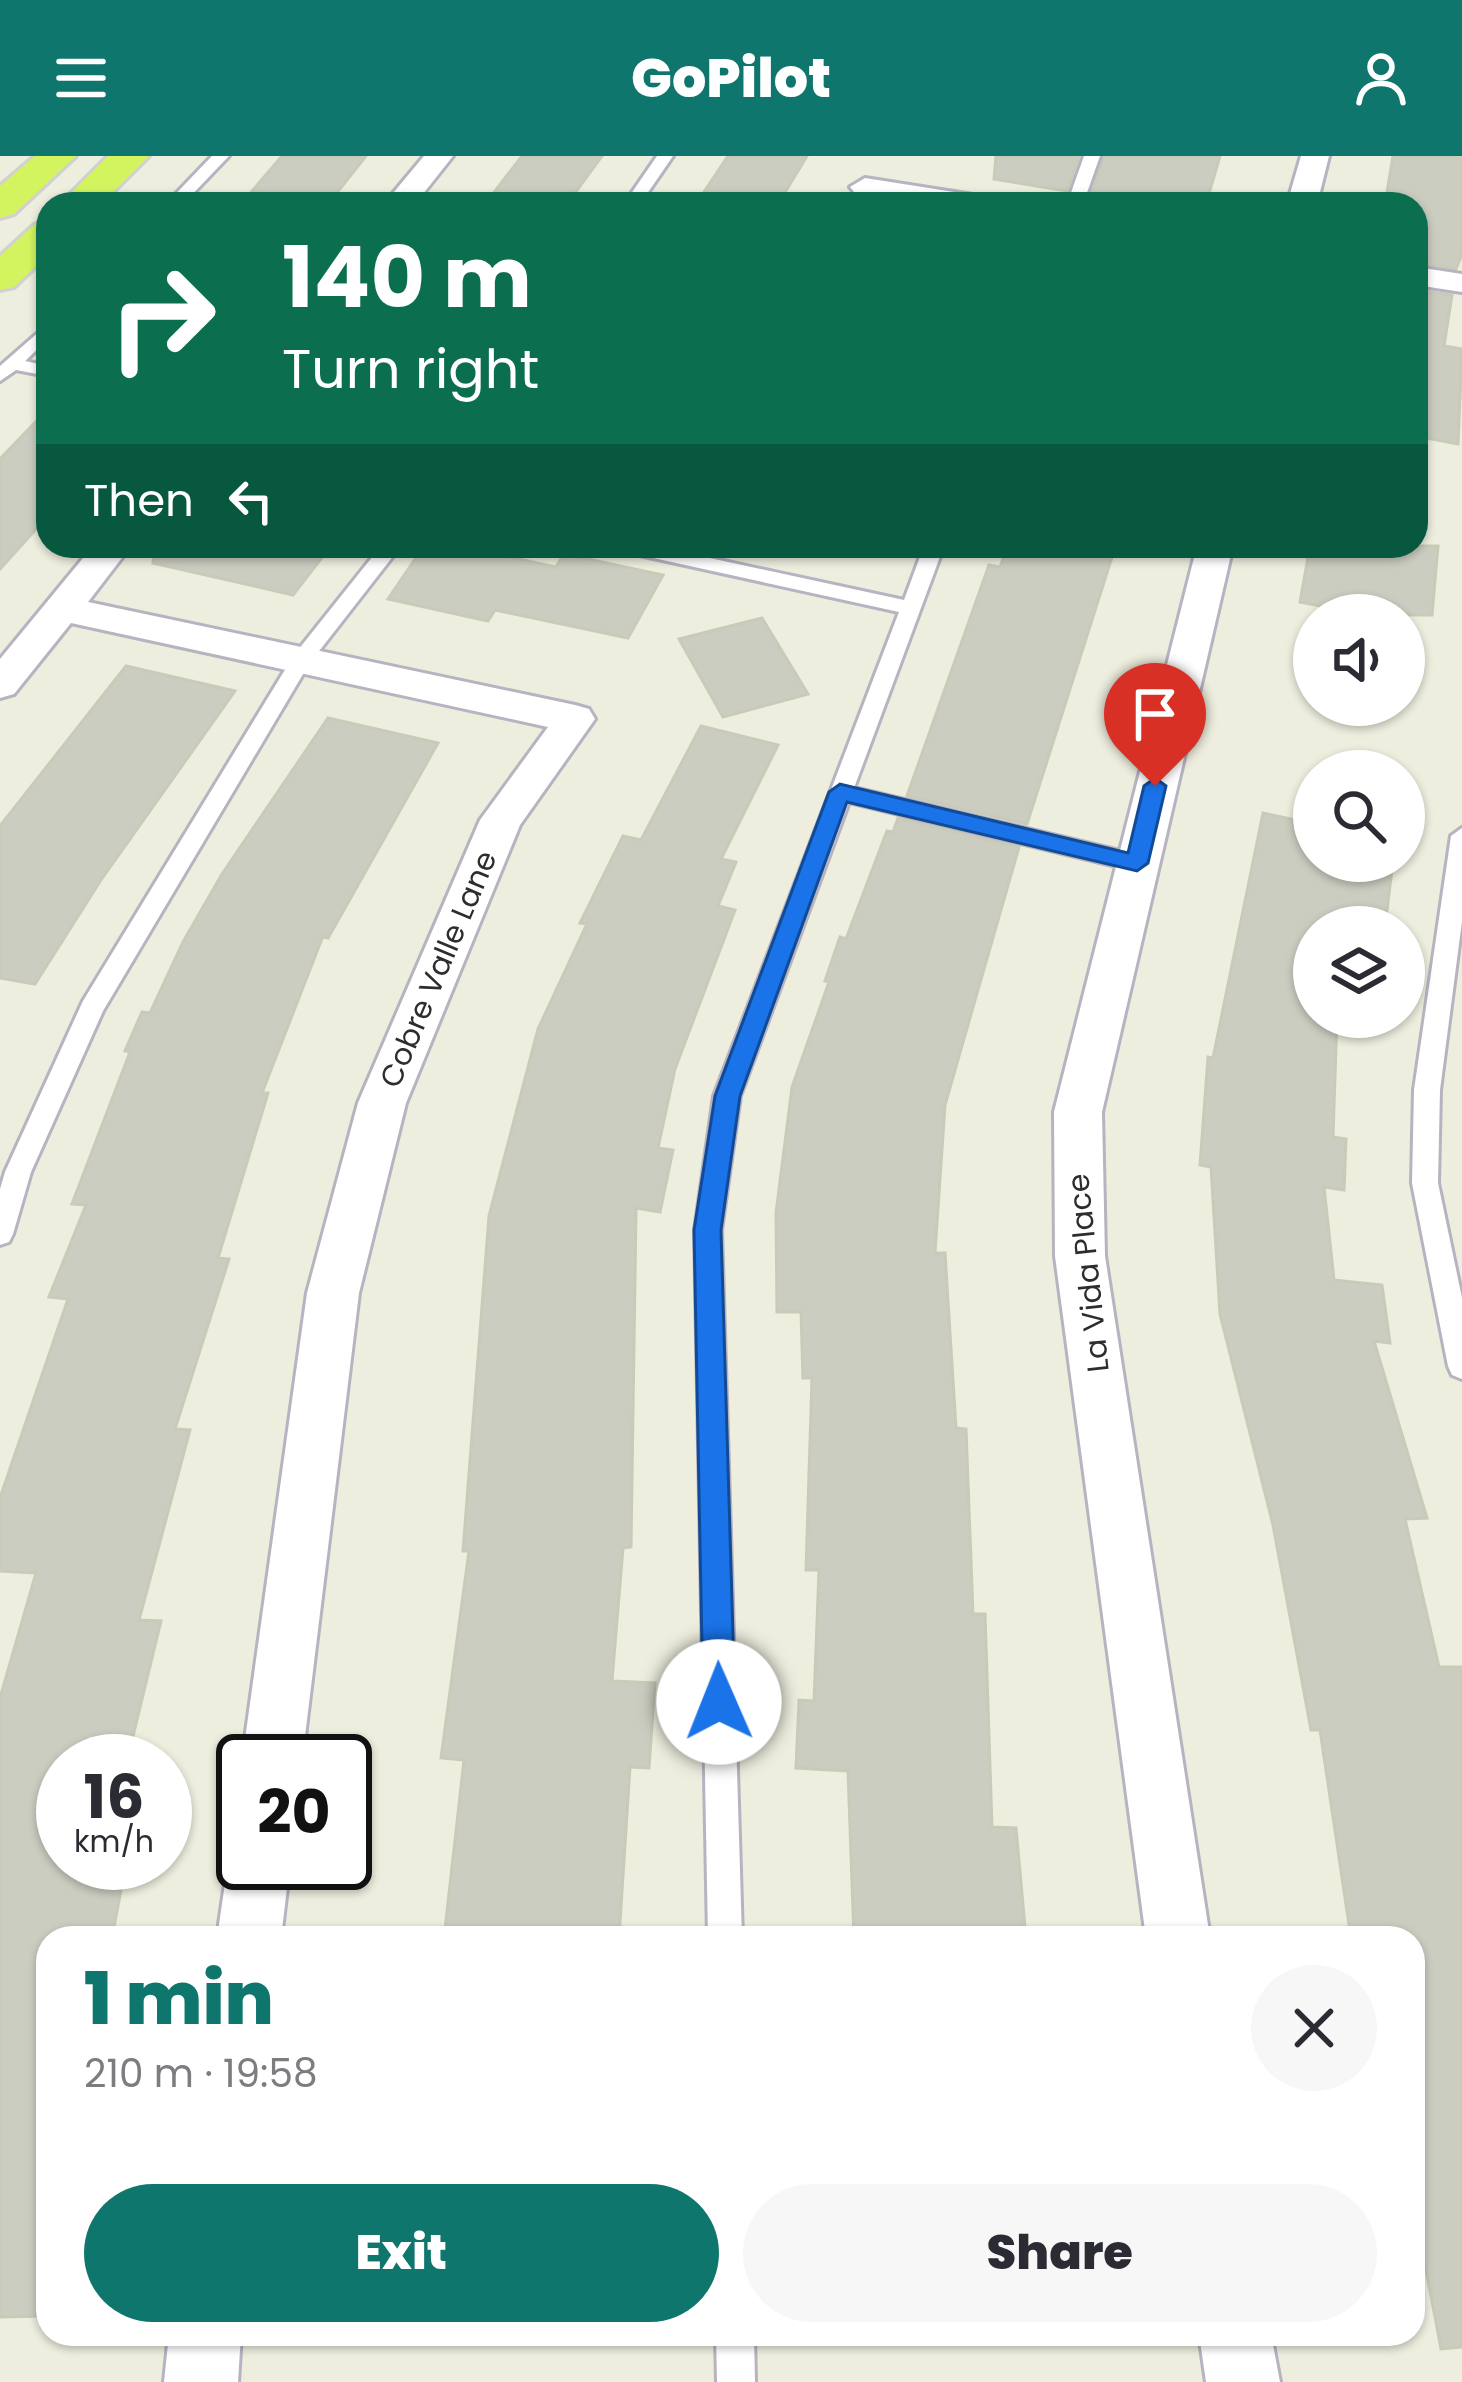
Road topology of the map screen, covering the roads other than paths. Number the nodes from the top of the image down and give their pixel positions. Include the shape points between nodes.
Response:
1 (57, 156) edge
2 (130, 156) edge
3 (221, 156) edge
4 (439, 156) edge
5 (665, 156) edge
6 (881, 156) edge
7 (1092, 156) edge
8 (1316, 156) edge
9 (92, 192) edge
10 (185, 192) edge
11 (409, 192) edge
12 (640, 192) edge
13 (863, 192) edge
14 (1079, 192) edge
15 (1306, 192) edge
16 (0, 206) edge
17 (36, 244) edge
18 (0, 278) edge
19 (1428, 278) edge
20 (1462, 283) edge
21 (36, 341) edge
22 (6, 370) edge
23 (36, 371) edge
24 (102, 558) edge
25 (382, 558) edge
26 (681, 558) edge
27 (929, 558) edge
28 (1212, 558) edge
29 (908, 607) junction
30 (60, 608) junction
31 (302, 660) junction
32 (0, 685) edge
33 (840, 792) junction
34 (1462, 836) edge
35 (1137, 863) junction
36 (0, 1234) edge
37 (1462, 1366) edge
38 (276, 1734) edge
39 (255, 1890) edge
40 (251, 1926) edge
41 (725, 1926) edge
42 (1176, 1926) edge
43 (204, 2346) edge
44 (734, 2346) edge
45 (1237, 2346) edge
46 (201, 2382) edge
47 (736, 2382) edge
48 (1244, 2382) edge

1 - 16 main road
2 - 9 main road
3 - 10 lane
4 - 11 street
5 - 12 lane
6 - 13 street
7 - 14 lane
8 - 15 street
17 - 18 main road
19 - 20 street
21 - 22 lane
22 - 23 lane
24 - 30 street
25 - 31 lane
26 - 29 lane
27 - 29 lane
28 - 35 street, La Vida Place
29 - 33 lane
30 - 31 street, Cobre Valle Lane
30 - 32 street
31 - 36 lane via 92,1008 18,1172
31 - 38 street, Cobre Valle Lane via 575,718 501,820 382,1103 333,1293
33 - 35 lane
33 - 41 lane via 728,1096 707,1230
34 - 37 lane via 1427,1090 1424,1183
35 - 42 street, La Vida Place via 1078,1112 1076,1181 1080,1256
39 - 40 street
43 - 46 street
44 - 47 lane
45 - 48 street

